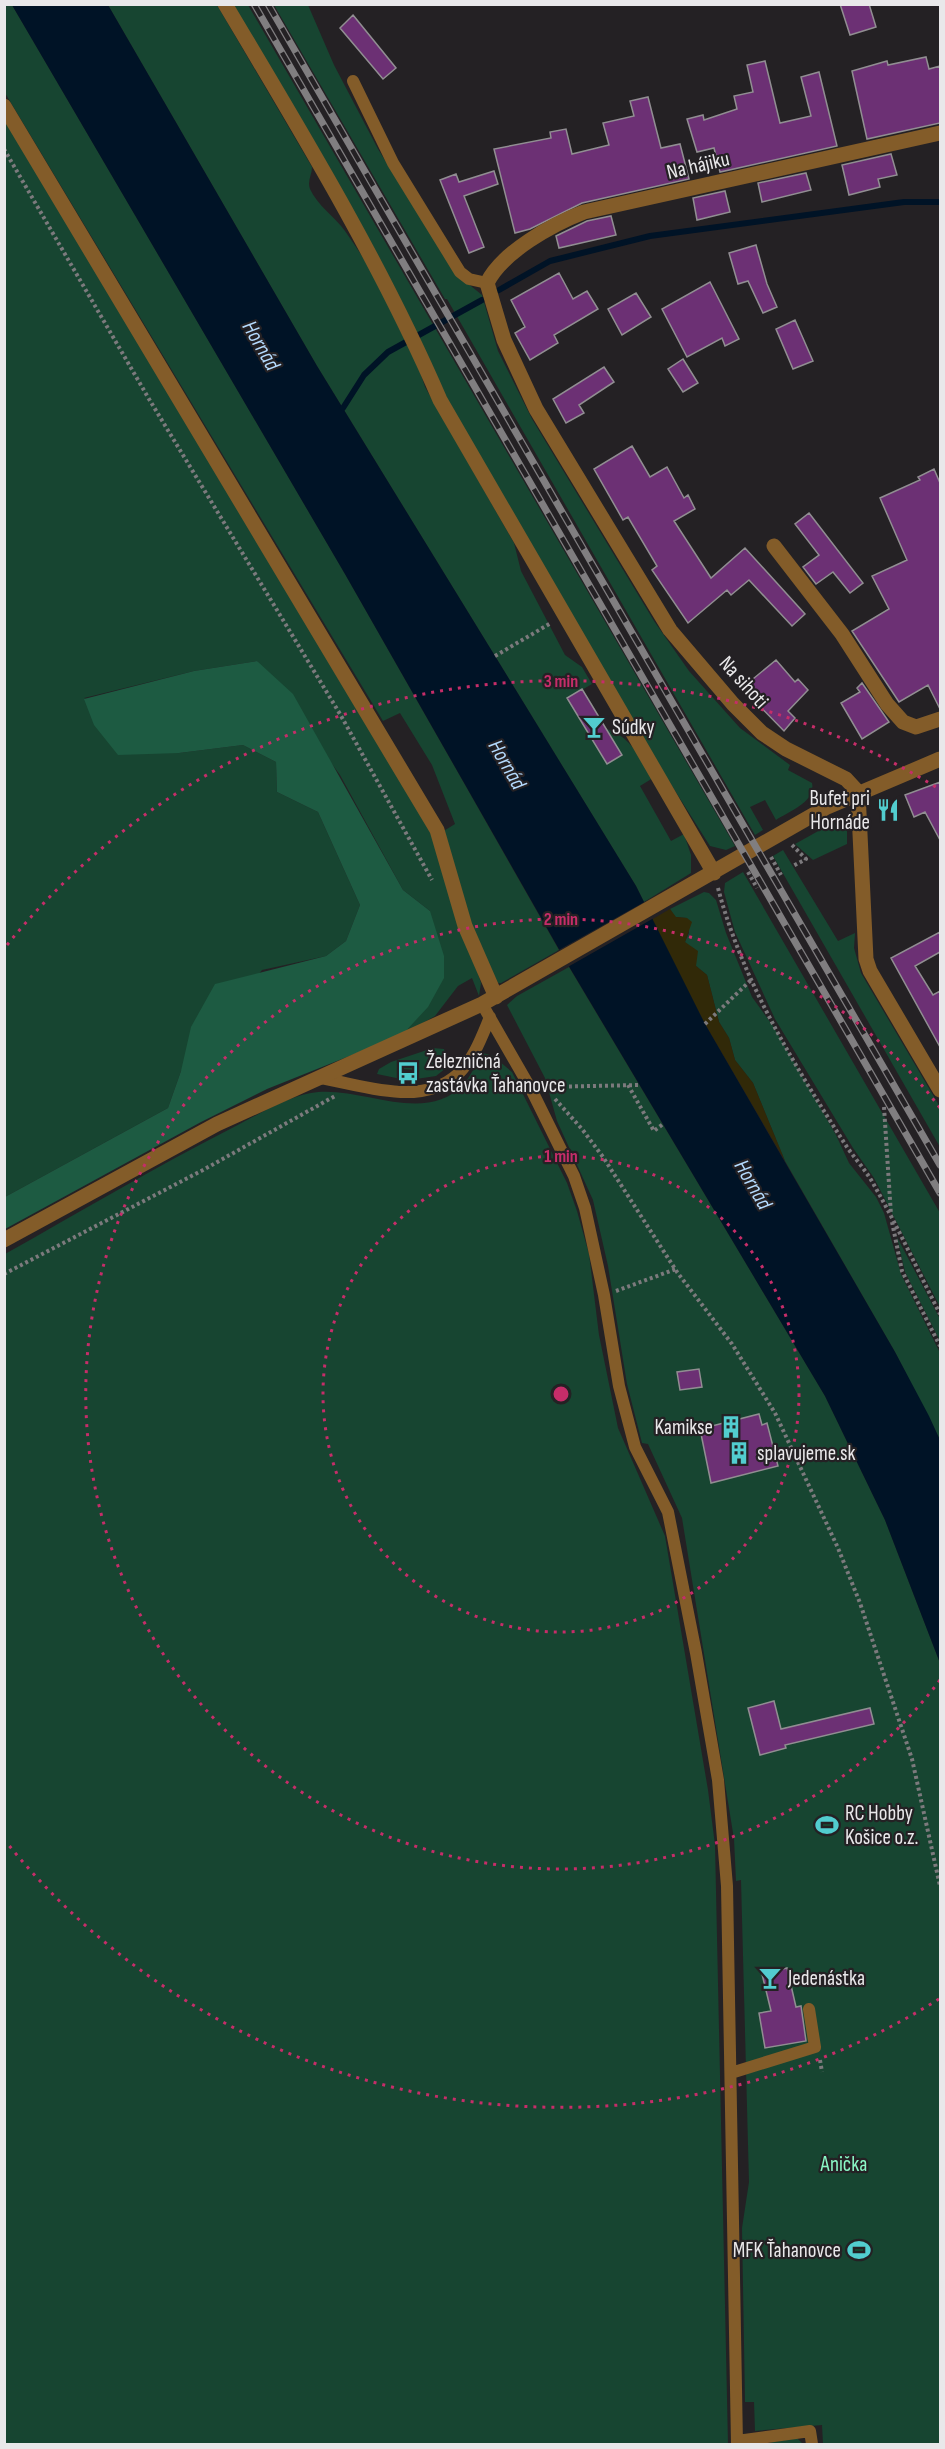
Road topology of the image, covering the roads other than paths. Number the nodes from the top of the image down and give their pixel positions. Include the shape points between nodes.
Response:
1 (225, 4) edge
2 (353, 81) dead end
3 (4, 106) edge
4 (940, 133) edge
5 (487, 283) junction
6 (774, 546) dead end
7 (940, 718) edge
8 (940, 759) edge
9 (858, 792) junction
10 (714, 873) junction
11 (490, 1006) junction
12 (320, 1078) junction
13 (940, 1090) edge
14 (4, 1240) edge
15 (809, 2008) dead end
16 (731, 2073) junction
17 (737, 2443) edge
18 (812, 2445) edge

1 - 10 street via 349,217 441,400
2 - 5 lane via 393,164 460,272 469,279
3 - 11 street via 437,830
4 - 5 street, Na hájiku via 584,212 544,231 498,266
5 - 9 street, Na sihoti via 504,340 536,409 670,630 762,733 846,779
6 - 7 street via 903,722 916,727
8 - 9 street
9 - 10 street
9 - 13 street via 866,960
10 - 11 street via 512,988
11 - 12 street
11 - 12 lane via 468,1062 446,1083 427,1091 403,1092
11 - 16 lane via 580,1192 630,1432 668,1512 674,1536 718,1780 727,1886
12 - 14 street via 218,1124
15 - 16 lane via 815,2046
16 - 17 lane
17 - 18 lane via 810,2431

